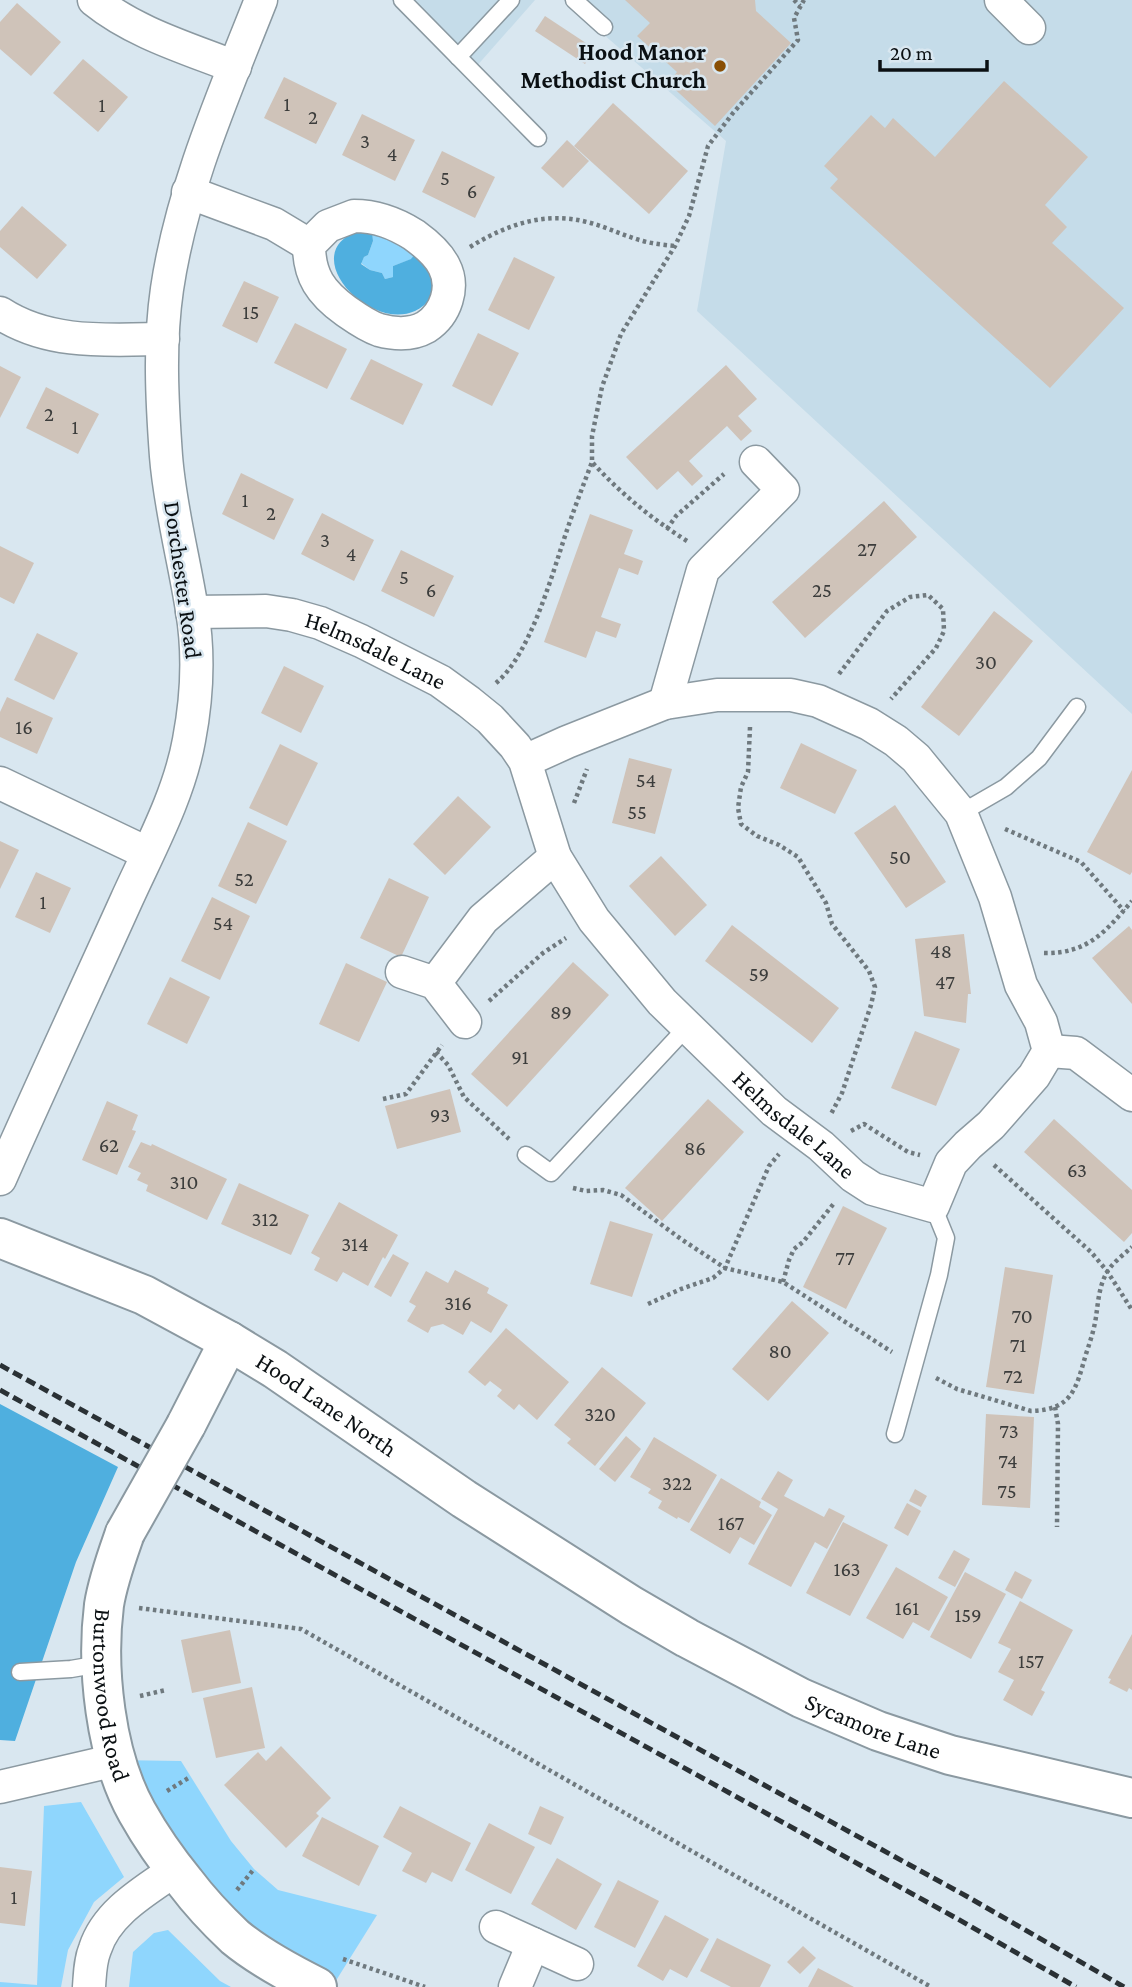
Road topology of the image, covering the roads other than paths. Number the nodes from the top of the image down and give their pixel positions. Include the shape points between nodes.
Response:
1 (94, 0) edge
2 (261, 0) edge
3 (402, 0) edge
4 (511, 0) edge
5 (574, 0) edge
6 (1001, 0) edge
7 (604, 27) dead end
8 (1029, 28) dead end
9 (458, 57) junction
10 (235, 66) junction
11 (538, 138) dead end
12 (188, 192) junction
13 (309, 245) junction
14 (0, 313) edge
15 (163, 339) junction
16 (756, 462) road end
17 (192, 612) junction
18 (665, 703) junction
19 (1077, 707) dead end
20 (525, 761) junction
21 (0, 783) edge
22 (961, 813) junction
23 (147, 853) junction
24 (555, 857) junction
25 (402, 972) dead end
26 (435, 983) junction
27 (465, 1022) dead end
28 (687, 1027) junction
29 (1049, 1051) junction
30 (1132, 1095) edge
31 (526, 1155) road end
32 (0, 1179) edge
33 (933, 1206) junction
34 (0, 1238) edge
35 (229, 1341) junction
36 (895, 1434) dead end
37 (632, 1606) joint
38 (100, 1664) junction
39 (20, 1672) dead end
40 (116, 1760) junction
41 (0, 1787) edge
42 (1132, 1798) edge
43 (175, 1870) junction
44 (496, 1927) dead end
45 (533, 1944) junction
46 (577, 1964) dead end
47 (89, 1987) edge
48 (317, 1987) edge
49 (515, 1987) edge

1 - 10 street via 141,30
2 - 10 street, Dorchester Road
3 - 9 lane
4 - 9 lane
5 - 7 lane
6 - 8 street
9 - 11 lane
10 - 12 street, Dorchester Road
12 - 13 street via 274,224
12 - 15 street, Dorchester Road via 171,266
13 - 13 street via 327,226 354,216 369,216 403,228 444,265 449,292 444,307 413,332 377,330 324,292 309,261
14 - 15 street via 16,324 64,338
15 - 17 street, Dorchester Road via 166,461
16 - 18 street via 783,490 703,570
17 - 20 street, Helmsdale Lane via 292,615 361,640 440,681 469,702 490,719
17 - 23 street, Dorchester Road via 195,684 189,742
18 - 20 street
18 - 22 street via 744,694 792,695 818,701 896,741
19 - 22 lane via 1039,758 1006,787
20 - 24 street, Helmsdale Lane
21 - 23 street
22 - 29 street
23 - 32 street, Dorchester Road
24 - 26 street via 483,919
24 - 28 street, Helmsdale Lane via 594,920
25 - 26 street
26 - 27 street
28 - 31 lane via 551,1173
28 - 33 street, Helmsdale Lane via 774,1111 853,1176 873,1189
29 - 30 street via 1076,1053
29 - 33 street via 1034,1076 959,1154
33 - 36 lane via 946,1238
34 - 35 street, Hood Lane North via 144,1295
35 - 37 street, Hood Lane North
35 - 38 street, Burtonwood Road, bridge via 125,1533 104,1603
37 - 42 street, Sycamore Lane via 801,1698 878,1731 950,1755
38 - 39 lane
38 - 40 street, Burtonwood Road
40 - 41 street
40 - 43 street, Burtonwood Road via 135,1810
43 - 47 street via 114,1914 95,1947
43 - 48 street, Burtonwood Road via 237,1938
44 - 45 street
45 - 46 street
45 - 49 street

